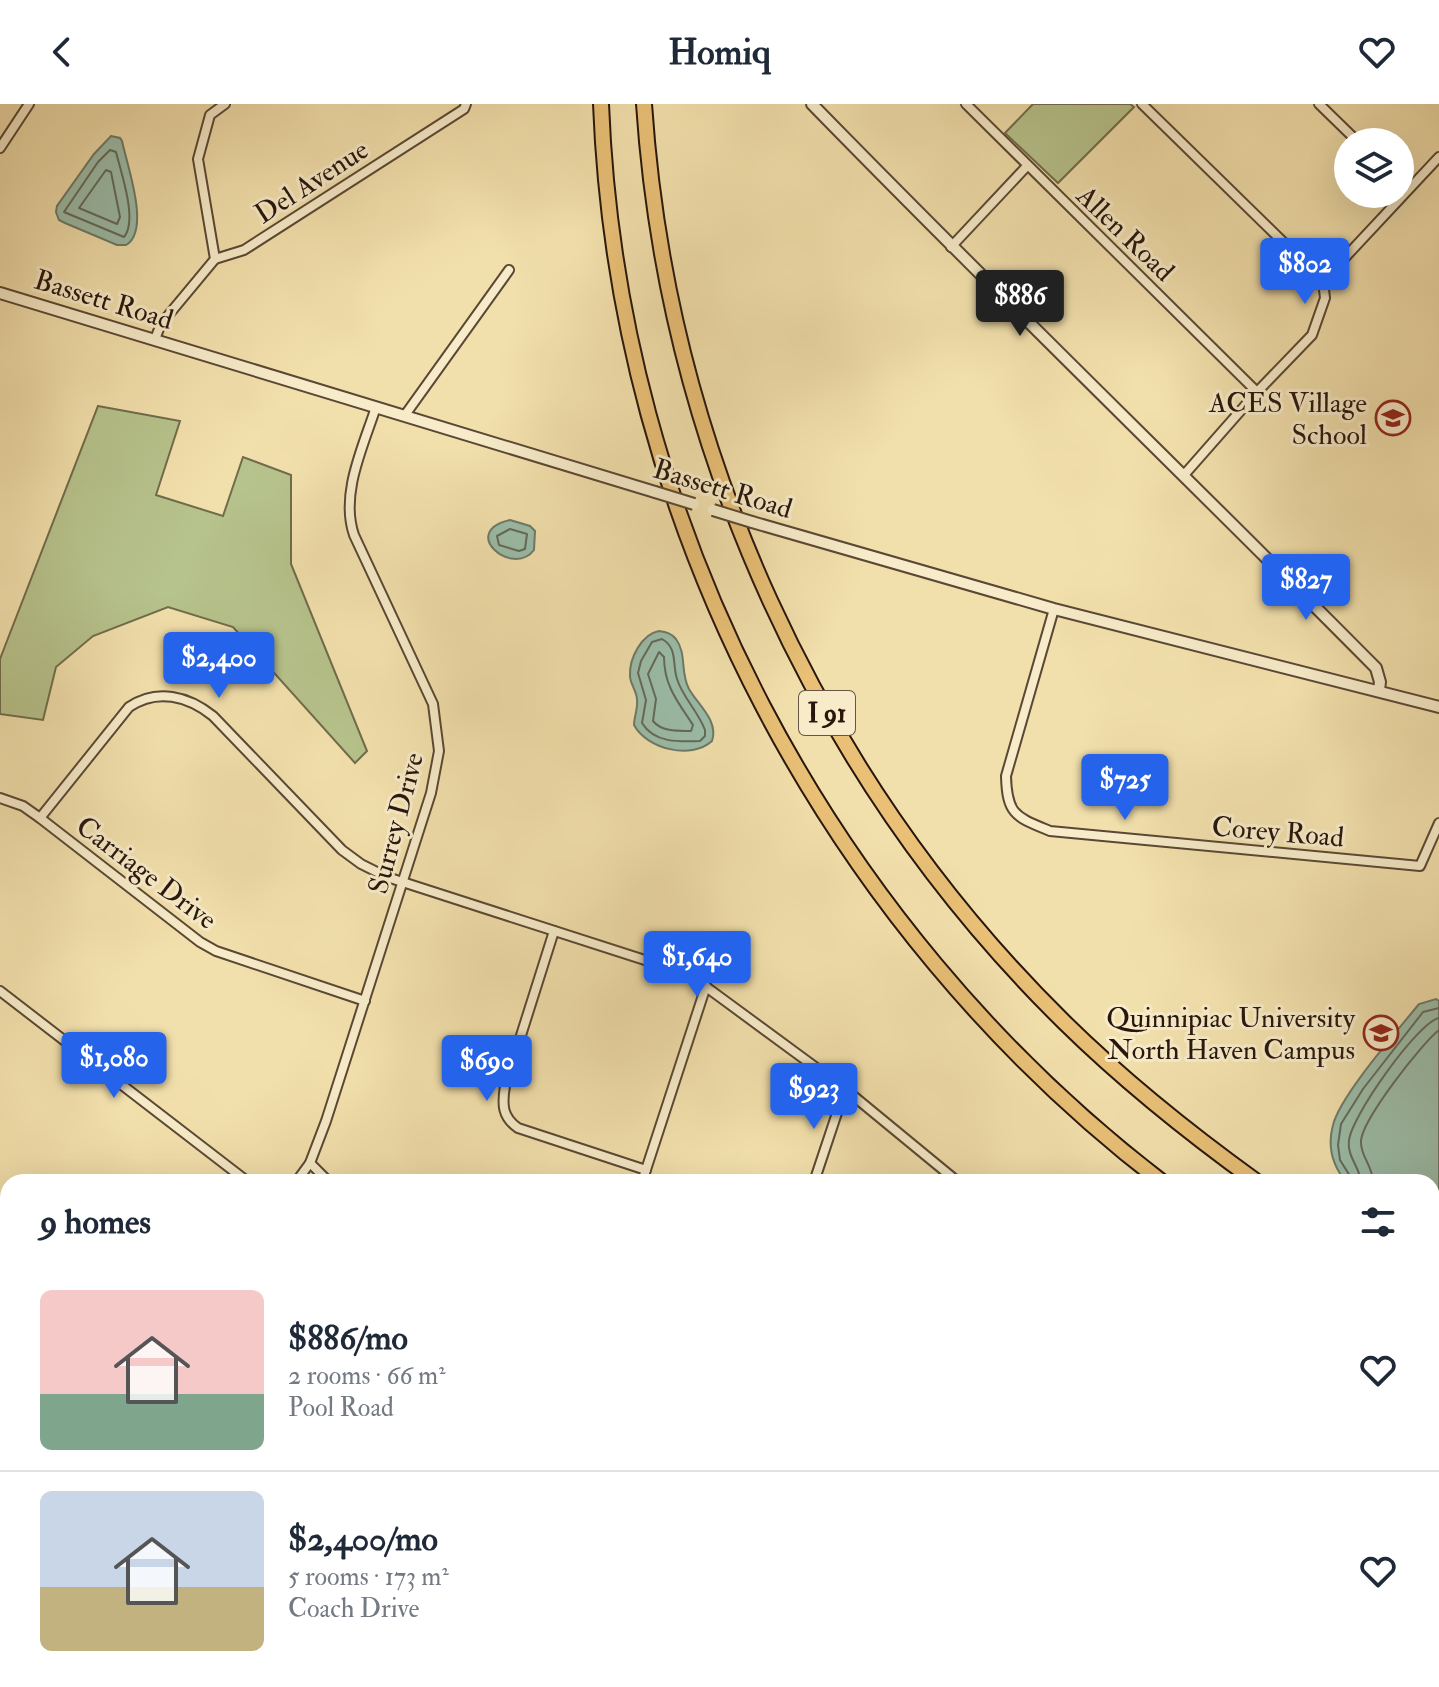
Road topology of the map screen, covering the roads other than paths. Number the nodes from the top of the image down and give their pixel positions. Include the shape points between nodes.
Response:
1 (29, 104) edge
2 (205, 104) edge
3 (225, 104) edge
4 (466, 104) edge
5 (601, 104) edge
6 (644, 104) edge
7 (812, 104) edge
8 (966, 104) edge
9 (1142, 104) edge
10 (1319, 104) edge
11 (210, 115) junction
12 (1344, 128) edge
13 (0, 148) edge
14 (1439, 157) edge
15 (1027, 166) junction
16 (1414, 184) edge
17 (1392, 208) edge
18 (951, 247) junction
19 (215, 259) junction
20 (509, 270) dead end
21 (1323, 281) junction
22 (0, 293) edge
23 (155, 339) junction
24 (1257, 392) junction
25 (376, 407) junction
26 (405, 415) junction
27 (1184, 475) junction
28 (1054, 609) junction
29 (1379, 690) junction
30 (1439, 707) edge
31 (0, 798) edge
32 (40, 818) junction
33 (1439, 823) edge
34 (402, 881) junction
35 (554, 931) junction
36 (706, 986) junction
37 (0, 991) edge
38 (365, 1001) junction
39 (845, 1089) junction
40 (310, 1163) junction
41 (646, 1170) junction
42 (238, 1174) edge
43 (302, 1174) edge
44 (321, 1174) edge
45 (645, 1174) edge
46 (817, 1174) edge
47 (948, 1174) edge
48 (1152, 1174) edge
49 (1247, 1174) edge

1 - 13 street
2 - 11 street
3 - 11 street
4 - 19 street, Del Avenue via 244,250
5 - 48 highway, I 91 via 613,244 642,393 682,526 753,690 838,835 940,970 1040,1077
6 - 49 highway, I 91 via 666,278 706,435 771,604 836,728 913,845 1018,974 1131,1084
7 - 18 street
8 - 15 street, Allen Road
9 - 21 street
10 - 12 street
11 - 19 street via 198,159
14 - 16 street
15 - 18 street
15 - 24 street, Allen Road
17 - 21 street
18 - 27 street
19 - 23 street via 161,324
20 - 26 street
21 - 24 street via 1325,298 1312,335
22 - 23 street, Bassett Road
23 - 25 street, Bassett Road
24 - 27 street
25 - 26 street, Bassett Road
25 - 34 street, Surrey Drive via 351,489 349,518 429,692 439,738 436,775
26 - 28 street, Bassett Road, bridge
27 - 29 street via 1376,668
28 - 29 street, Bassett Road
28 - 33 street, Corey Road via 1006,776 1007,801 1021,819 1050,831 1420,866
29 - 30 street, Bassett Road
31 - 32 street, Carriage Drive
32 - 34 street via 129,707 146,699 177,697 213,716 350,857
32 - 38 street, Carriage Drive via 200,942
34 - 35 street
34 - 38 street, Surrey Drive
35 - 36 street via 679,971
35 - 41 street via 505,1086 506,1116 518,1128
36 - 39 street
36 - 41 street
37 - 42 street
38 - 40 street, Surrey Drive
39 - 46 street
39 - 47 street
40 - 43 street
40 - 44 street
41 - 45 street

